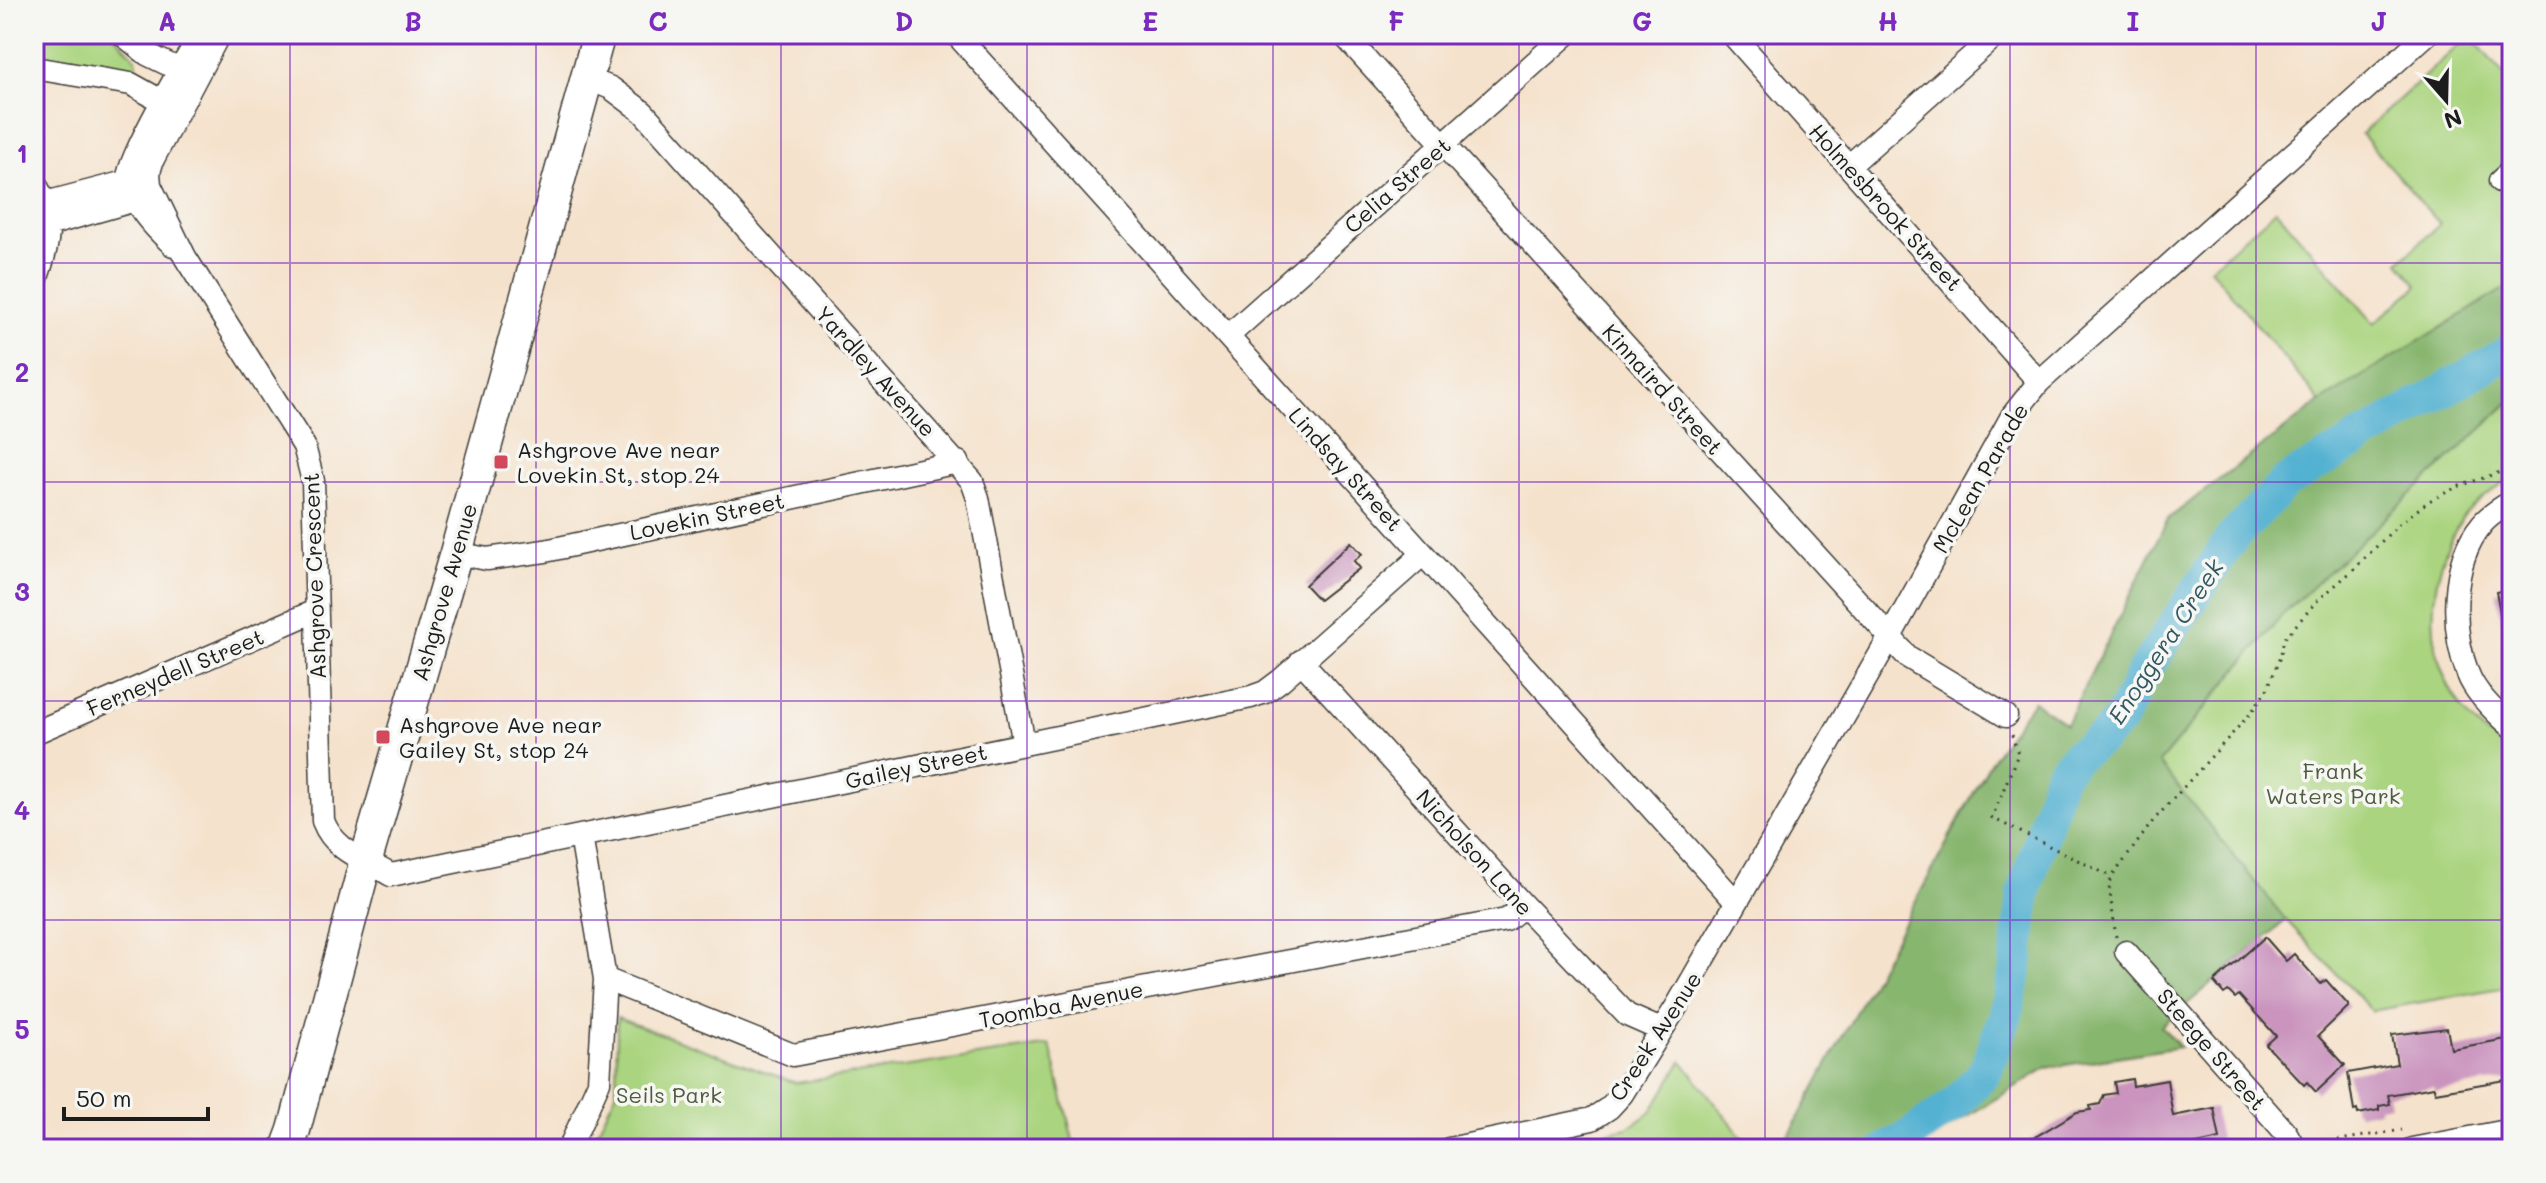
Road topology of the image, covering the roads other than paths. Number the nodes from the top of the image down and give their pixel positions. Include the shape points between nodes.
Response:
1 (122, 34) edge
2 (203, 34) edge
3 (219, 34) edge
4 (599, 34) edge
5 (956, 34) edge
6 (1343, 34) edge
7 (1567, 34) edge
8 (1732, 34) edge
9 (1997, 34) edge
10 (2427, 34) edge
11 (141, 50) junction
12 (34, 68) edge
13 (189, 75) junction
14 (586, 78) junction
15 (117, 81) junction
16 (171, 106) junction
17 (1443, 145) junction
18 (1850, 165) junction
19 (34, 182) edge
20 (138, 188) junction
21 (39, 216) edge
22 (34, 286) edge
23 (1228, 336) junction
24 (2039, 382) junction
25 (958, 462) junction
26 (2512, 501) edge
27 (456, 553) junction
28 (1422, 555) junction
29 (315, 611) junction
30 (1890, 637) junction
31 (1301, 661) junction
32 (2006, 716) road end
33 (2512, 727) edge
34 (34, 733) edge
35 (1024, 744) junction
36 (581, 836) junction
37 (366, 860) junction
38 (1736, 902) junction
39 (1524, 906) junction
40 (2126, 952) road end
41 (605, 979) junction
42 (1661, 1030) junction
43 (2512, 1130) edge
44 (287, 1149) edge
45 (569, 1149) edge
46 (1449, 1149) edge
47 (2295, 1149) edge
48 (2412, 1149) edge

1 - 11 street
2 - 13 street
3 - 13 street
4 - 14 main road, Ashgrove Avenue
5 - 23 street, Lindsay Street
6 - 17 street, Kinnaird Street
7 - 17 street, Celia Street
8 - 18 street, Holmesbrook Street
9 - 18 street
10 - 24 street, McLean Parade
11 - 13 street
11 - 15 street via 140,73
12 - 15 street
13 - 16 street
14 - 25 street, Yardley Avenue via 611,88 643,112
14 - 27 main road, Ashgrove Avenue
15 - 16 street
16 - 20 street
17 - 23 street, Celia Street
17 - 30 street, Kinnaird Street
18 - 24 street, Holmesbrook Street
19 - 21 street
20 - 21 street
20 - 29 street, Ashgrove Crescent via 151,223 185,257 304,446 313,481
21 - 22 street via 48,241
23 - 28 street, Lindsay Street
24 - 30 street, McLean Parade via 2012,416
25 - 27 street, Lovekin Street via 545,551 487,559
25 - 35 street, Yardley Avenue via 978,498
26 - 33 street via 2482,524 2470,543 2458,586 2457,618 2469,677
27 - 37 main road, Ashgrove Avenue
28 - 31 street, Gailey Street
28 - 38 street, Lindsay Street
29 - 34 street, Ferneydell Street
29 - 37 street, Ashgrove Crescent via 323,821 338,846
30 - 32 street, Kinnaird Street via 1908,657
30 - 38 street, McLean Parade
31 - 35 street, Gailey Street via 1265,692 1251,697
31 - 39 street, Nicholson Lane
35 - 36 street, Gailey Street
36 - 37 street, Gailey Street via 391,875
36 - 41 street
37 - 44 main road, Ashgrove Avenue
38 - 42 street, Creek Avenue
39 - 41 street, Toomba Avenue via 1506,920 793,1055
39 - 42 street, Nicholson Lane via 1627,1015
40 - 47 street, Steege Street
41 - 45 street via 599,1082
42 - 46 street, Creek Avenue via 1622,1094 1592,1119
43 - 48 street

